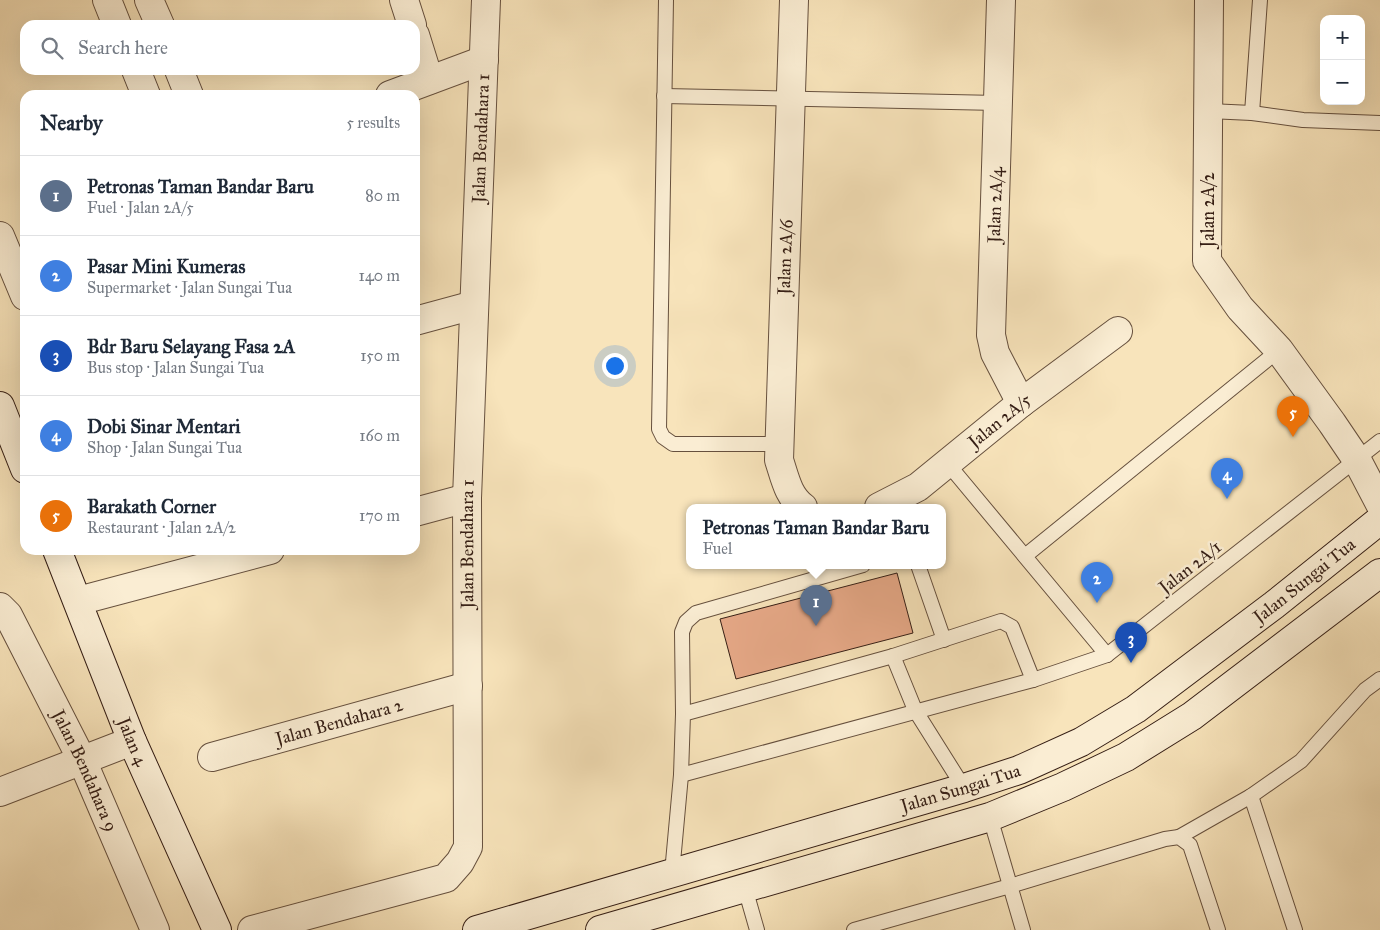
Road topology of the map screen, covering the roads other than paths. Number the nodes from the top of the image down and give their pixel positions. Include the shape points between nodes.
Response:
1 (107, 0) edge
2 (150, 0) edge
3 (404, 0) edge
4 (486, 0) edge
5 (666, 0) edge
6 (794, 0) edge
7 (1001, 0) edge
8 (1209, 0) edge
9 (1260, 0) edge
10 (115, 20) edge
11 (158, 20) edge
12 (410, 20) edge
13 (420, 51) edge
14 (484, 60) junction
15 (138, 75) edge
16 (181, 75) edge
17 (429, 80) junction
18 (144, 90) edge
19 (187, 90) edge
20 (403, 90) edge
21 (664, 96) junction
22 (791, 100) junction
23 (998, 103) junction
24 (1209, 111) junction
25 (1252, 113) junction
26 (1380, 123) edge
27 (0, 236) edge
28 (20, 284) edge
29 (474, 305) junction
30 (420, 320) edge
31 (1118, 331) dead end
32 (1279, 350) junction
33 (1021, 403) junction
34 (0, 406) edge
35 (1380, 441) edge
36 (779, 444) junction
37 (20, 456) edge
38 (1357, 460) junction
39 (948, 464) junction
40 (1380, 474) edge
41 (467, 498) junction
42 (799, 504) edge
43 (885, 504) edge
44 (1380, 504) edge
45 (420, 511) edge
46 (1380, 520) edge
47 (60, 555) edge
48 (251, 555) edge
49 (1025, 556) junction
50 (849, 569) edge
51 (919, 569) edge
52 (1380, 573) edge
53 (78, 600) junction
54 (4, 611) edge
55 (944, 640) junction
56 (893, 656) junction
57 (1107, 656) junction
58 (1380, 679) edge
59 (1033, 680) junction
60 (468, 686) junction
61 (914, 710) junction
62 (683, 714) junction
63 (132, 741) junction
64 (212, 756) dead end
65 (82, 760) junction
66 (680, 775) junction
67 (964, 788) junction
68 (0, 792) edge
69 (1251, 796) junction
70 (990, 817) junction
71 (1179, 837) junction
72 (672, 873) junction
73 (1010, 886) junction
74 (745, 888) junction
75 (154, 930) edge
76 (217, 930) edge
77 (252, 930) edge
78 (477, 930) edge
79 (600, 930) edge
80 (757, 930) edge
81 (854, 930) edge
82 (1023, 930) edge
83 (1218, 930) edge
84 (1295, 930) edge

1 - 10 street
2 - 11 street
3 - 12 street
4 - 14 street, Jalan Bendahara 1
5 - 21 lane
6 - 22 street, Jalan 2A/6
7 - 23 street, Jalan 2A/4
8 - 24 street, Jalan 2A/2
9 - 25 lane
13 - 17 street
14 - 17 street
14 - 29 street, Jalan Bendahara 1
15 - 18 street
16 - 19 street
17 - 20 street
21 - 22 lane
21 - 36 lane via 659,429 663,437 674,444
22 - 23 lane
22 - 36 street, Jalan 2A/6
23 - 33 street, Jalan 2A/4 via 990,335 995,353
24 - 25 lane
24 - 32 street, Jalan 2A/2 via 1207,261 1240,308
25 - 26 lane via 1303,120
27 - 28 street
29 - 30 street
29 - 41 street, Jalan Bendahara 1
31 - 33 street, Jalan 2A/5
32 - 38 street, Jalan 2A/2
32 - 49 lane
33 - 39 street, Jalan 2A/5
34 - 37 street
35 - 38 lane, Jalan 2A/1
36 - 42 street, Jalan 2A/6 via 779,460 788,490
38 - 40 street, Jalan 2A/2
38 - 44 street, Jalan 2A/2
38 - 57 lane, Jalan 2A/1
39 - 43 street, Jalan 2A/5 via 918,487
39 - 49 lane
41 - 45 street
41 - 60 street, Jalan Bendahara 1
46 - 67 street, Jalan Sungai Tua via 1136,709 1081,742 1019,770
47 - 53 street, Jalan 4
48 - 53 street
49 - 57 lane
50 - 62 lane via 696,613 686,622 682,632
51 - 55 lane
52 - 70 street, Jalan Sungai Tua via 1192,716 1126,757
53 - 63 street, Jalan 4
54 - 65 street, Jalan Bendahara 9
55 - 56 lane
55 - 59 lane via 1001,621 1012,627
56 - 61 lane
56 - 62 lane
57 - 59 lane, Jalan 2A/1
58 - 69 lane via 1365,690 1301,762
59 - 61 lane, Jalan 2A/1
60 - 64 street, Jalan Bendahara 2
60 - 77 street, Jalan Bendahara 1 via 468,847 446,878
61 - 66 lane, Jalan 2A/1
61 - 67 lane
62 - 66 lane
63 - 65 street
63 - 76 street, Jalan 4
65 - 68 street
65 - 75 street, Jalan Bendahara 9
66 - 72 lane
67 - 72 street, Jalan Sungai Tua
69 - 71 lane
69 - 84 lane
70 - 73 lane
70 - 74 street, Jalan Sungai Tua
71 - 73 lane
71 - 83 lane via 1190,845
72 - 78 street, Jalan Sungai Tua
73 - 81 lane
73 - 82 lane
74 - 79 street, Jalan Sungai Tua
74 - 80 lane

